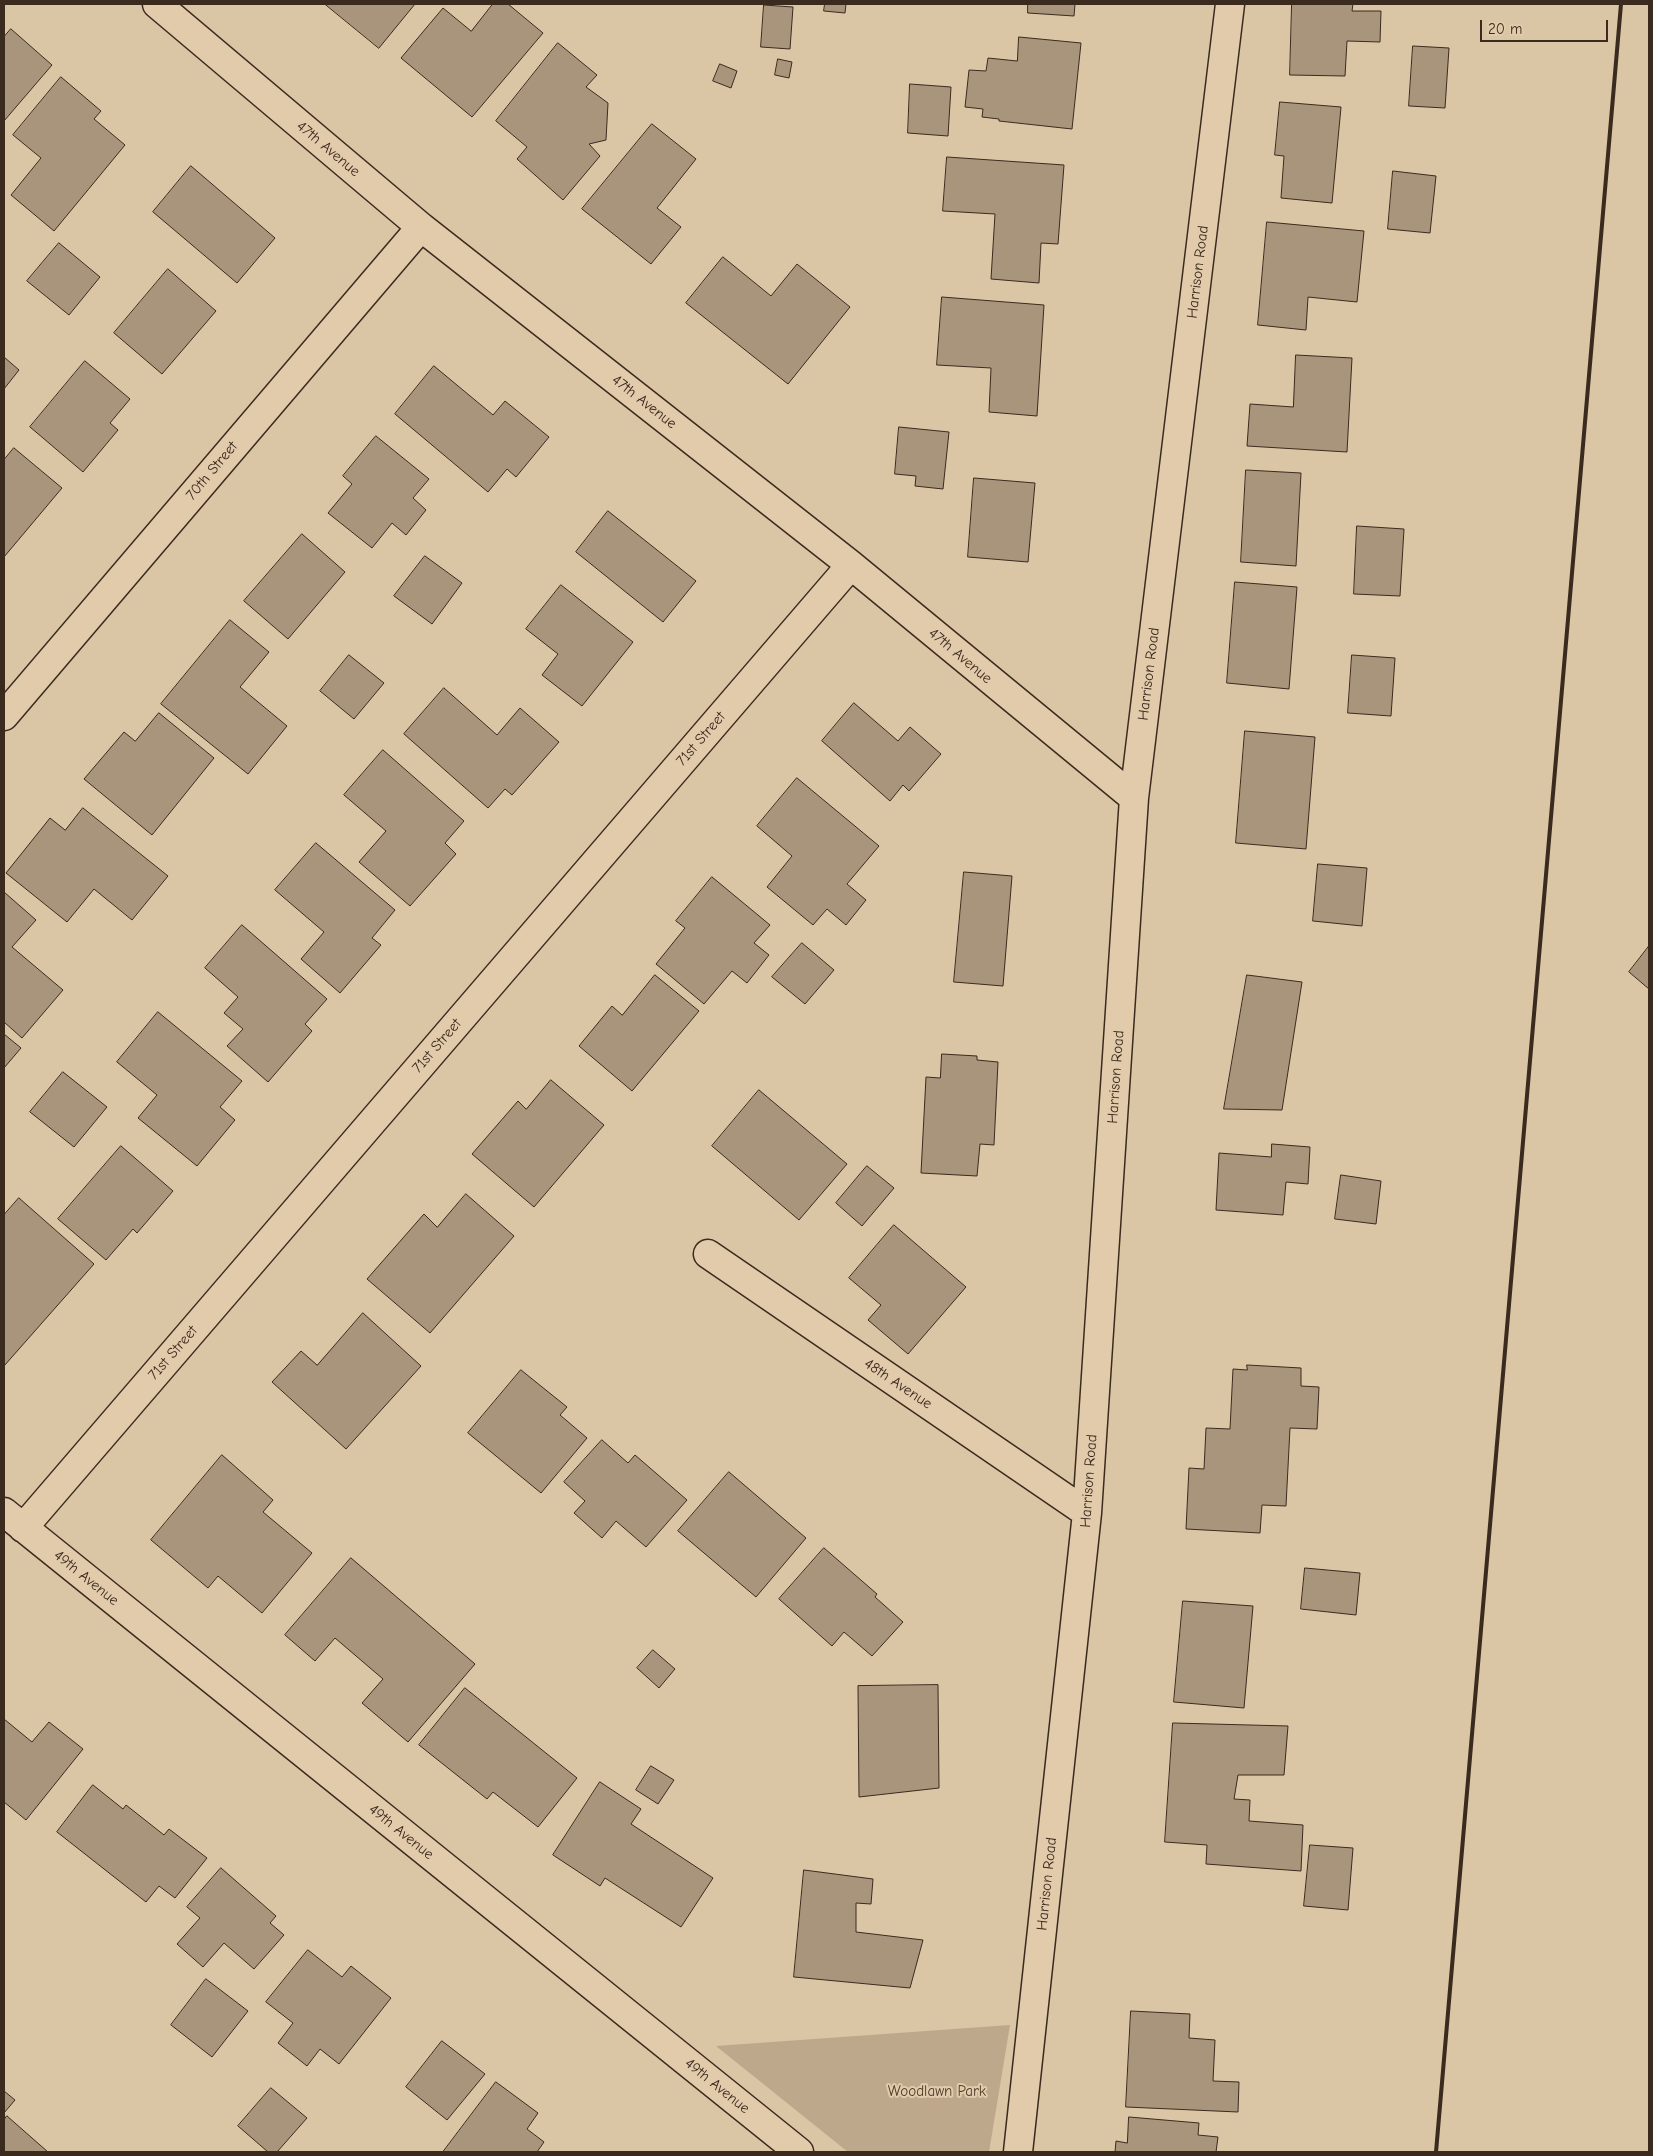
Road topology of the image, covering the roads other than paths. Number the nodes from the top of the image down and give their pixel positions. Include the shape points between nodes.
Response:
1 (157, 4) edge
2 (1230, 4) edge
3 (420, 226) junction
4 (851, 565) junction
5 (4, 716) edge
6 (1134, 798) junction
7 (708, 1254) dead end
8 (1088, 1514) junction
9 (14, 1520) edge
10 (799, 2152) edge
11 (1018, 2152) edge

1 - 3 street, 47th Avenue
2 - 6 street, Harrison Road
3 - 4 street, 47th Avenue
3 - 5 street, 70th Street
4 - 6 street, 47th Avenue
4 - 9 street, 71st Street
6 - 8 street, Harrison Road
7 - 8 street, 48th Avenue
8 - 11 street, Harrison Road
9 - 10 street, 49th Avenue

